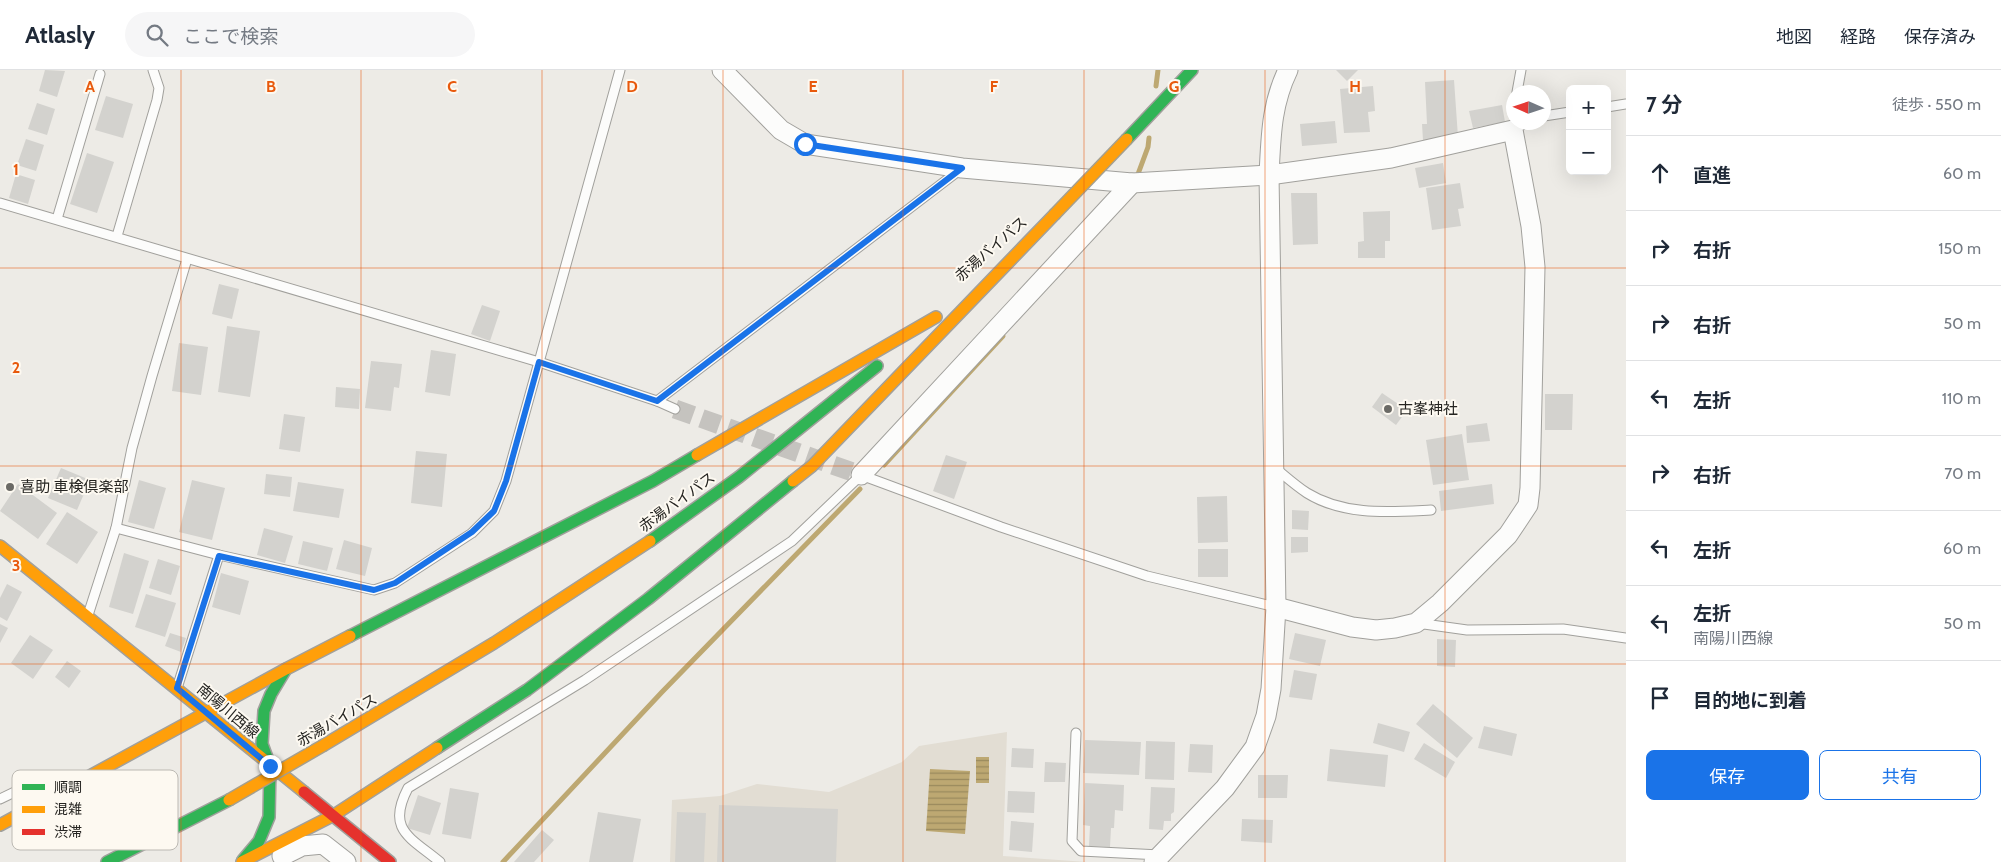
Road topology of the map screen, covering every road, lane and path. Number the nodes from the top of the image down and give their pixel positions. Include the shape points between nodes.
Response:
1 (153, 70) edge
2 (620, 70) edge
3 (722, 70) edge
4 (1192, 70) edge
5 (1288, 70) edge
6 (1520, 70) edge
7 (100, 74) dead end
8 (1518, 85) edge
9 (1626, 104) edge
10 (1611, 106) edge
11 (1566, 113) edge
12 (1551, 115) edge
13 (1506, 128) edge
14 (1519, 130) edge
15 (962, 168) junction
16 (1269, 174) junction
17 (1132, 183) junction
18 (0, 203) edge
19 (1054, 216) junction
20 (57, 219) junction
21 (117, 236) junction
22 (187, 259) junction
23 (958, 298) dead end
24 (539, 362) junction
25 (657, 401) junction
26 (675, 409) tunnel mouth
27 (1274, 467) junction
28 (861, 475) junction
29 (1431, 510) dead end
30 (116, 528) junction
31 (0, 546) edge
32 (219, 556) junction
33 (1276, 607) junction
34 (87, 617) junction
35 (1416, 623) junction
36 (1626, 638) edge
37 (286, 669) junction
38 (177, 688) junction
39 (205, 713) junction
40 (1076, 732) dead end
41 (270, 766) junction
42 (101, 770) edge
43 (12, 793) edge
44 (0, 799) edge
45 (334, 814) junction
46 (12, 818) edge
47 (0, 825) edge
48 (178, 826) edge
49 (131, 850) edge
50 (1157, 859) edge
51 (107, 862) edge
52 (242, 862) edge
53 (270, 862) edge
54 (346, 862) edge
55 (390, 862) edge
56 (440, 862) edge

1 - 21 lane via 159,88 157,100
2 - 24 lane
3 - 15 street via 781,130 805,144
4 - 19 main road, 赤湯バイパス, bridge
5 - 16 street via 1273,112
6 - 8 lane
7 - 20 lane
9 - 10 lane
11 - 12 lane
13 - 16 street via 1392,158
14 - 35 street via 1535,267 1528,505 1508,535 1484,561
15 - 17 street
15 - 25 lane
16 - 17 street
16 - 27 street
17 - 28 street
18 - 20 lane
19 - 23 main road, 赤湯バイパス
19 - 45 main road via 812,466 648,599 527,690
20 - 21 lane
21 - 22 lane
22 - 24 lane
22 - 30 lane via 137,430
24 - 25 lane
24 - 32 lane via 506,481 494,511 472,532 395,583 374,590
25 - 26 lane
27 - 29 lane via 1308,493 1337,506 1391,512
27 - 33 street
28 - 33 lane via 1147,576
28 - 56 lane via 792,541 585,680 408,788 400,804 398,820 406,833
30 - 32 lane
30 - 34 lane
31 - 34 main road, 南陽川西線
32 - 38 lane
33 - 35 street via 1376,630
33 - 50 street via 1271,688 1266,716 1255,747 1225,788
34 - 38 main road, 南陽川西線
35 - 36 lane via 1467,630 1563,629
37 - 39 main road
37 - 41 main road via 264,711 262,744
37 - 48 main road, 赤湯バイパス, bridge via 653,481 939,314 789,437 684,517 595,579 412,694
38 - 39 main road, 南陽川西線
39 - 41 main road, 南陽川西線
39 - 42 main road
40 - 50 lane via 1072,841 1081,851
41 - 45 main road, 南陽川西線
41 - 52 main road via 269,818 259,841
43 - 44 lane
45 - 52 main road
45 - 55 main road, 南陽川西線
46 - 47 main road
49 - 51 main road, 赤湯バイパス, bridge
53 - 54 street via 302,846 323,844

